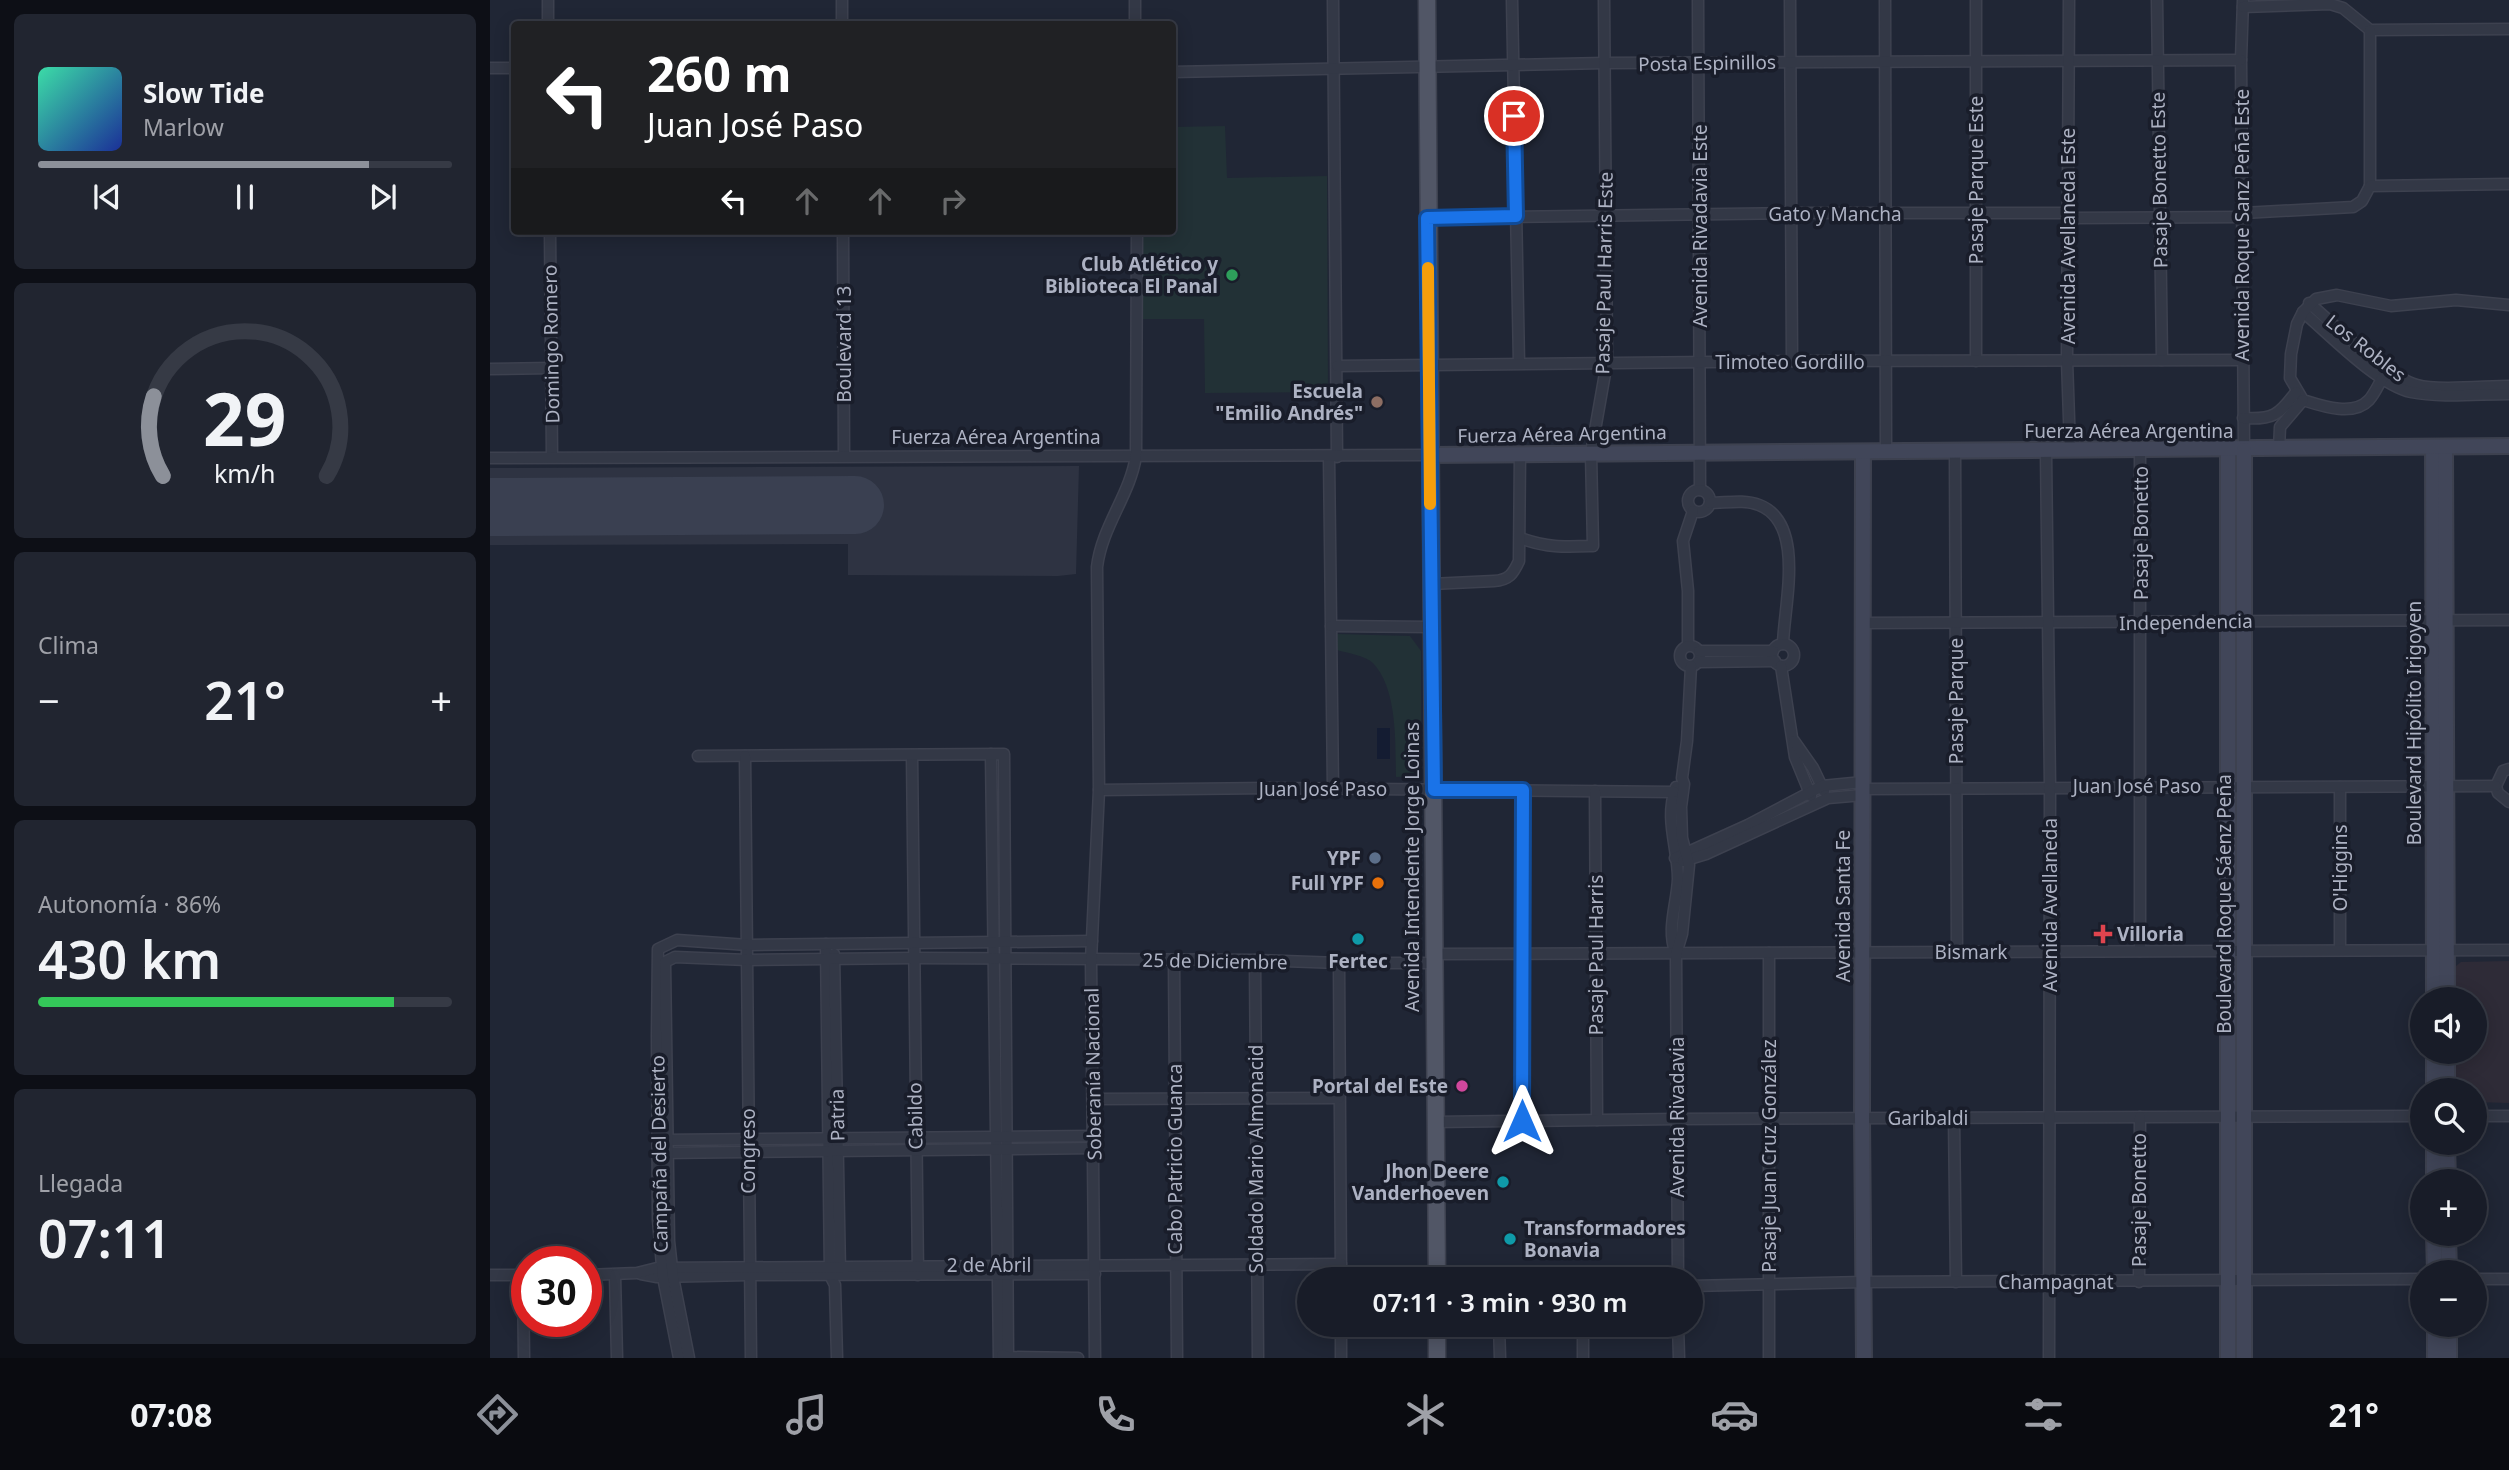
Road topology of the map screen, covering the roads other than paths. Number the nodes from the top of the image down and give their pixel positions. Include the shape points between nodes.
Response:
1 (548, 0) edge
2 (842, 0) edge
3 (1135, 0) edge
4 (1333, 0) edge
5 (1427, 0) edge
6 (1512, 0) edge
7 (1604, 0) edge
8 (1698, 0) edge
9 (1790, 0) edge
10 (1885, 0) edge
11 (1976, 0) edge
12 (2069, 0) edge
13 (2157, 0) edge
14 (2243, 3) edge
15 (548, 21) edge
16 (842, 21) edge
17 (1135, 21) edge
18 (2509, 29) edge
19 (2370, 30) junction
20 (2241, 60) junction
21 (2157, 61) junction
22 (1790, 62) junction
23 (2068, 62) junction
24 (1604, 63) junction
25 (1886, 63) junction
26 (1977, 63) junction
27 (1699, 64) junction
28 (1513, 66) junction
29 (1427, 67) junction
30 (490, 68) edge
31 (511, 68) edge
32 (1334, 68) junction
33 (1176, 72) edge
34 (2509, 184) edge
35 (2370, 186) junction
36 (1790, 213) junction
37 (2068, 213) junction
38 (1884, 214) junction
39 (1975, 214) junction
40 (1699, 215) junction
41 (2242, 215) junction
42 (1516, 216) junction
43 (1606, 217) junction
44 (1427, 218) junction
45 (2160, 218) junction
46 (550, 235) edge
47 (843, 235) edge
48 (1137, 235) edge
49 (2509, 305) edge
50 (2306, 308) junction
51 (1976, 360) junction
52 (2067, 360) junction
53 (2162, 360) junction
54 (2242, 360) junction
55 (1792, 361) junction
56 (1607, 362) junction
57 (1701, 362) junction
58 (1884, 362) junction
59 (1519, 363) junction
60 (1429, 365) junction
61 (1337, 366) junction
62 (551, 368) junction
63 (490, 369) edge
64 (2385, 374) junction
65 (2509, 386) edge
66 (2509, 394) edge
67 (2300, 396) junction
68 (2243, 418) junction
69 (2509, 446) edge
70 (2439, 447) junction
71 (2279, 449) junction
72 (2228, 450) junction
73 (2244, 450) junction
74 (1955, 451) junction
75 (2140, 451) junction
76 (1700, 452) junction
77 (2046, 452) junction
78 (1520, 453) junction
79 (1591, 453) junction
80 (1863, 453) junction
81 (1886, 453) junction
82 (1430, 455) junction
83 (844, 456) junction
84 (1136, 456) junction
85 (552, 457) junction
86 (1333, 457) junction
87 (490, 458) edge
88 (1700, 490) junction
89 (1710, 503) junction
90 (1693, 511) junction
91 (1520, 538) junction
92 (1431, 584) junction
93 (2440, 620) junction
94 (2509, 620) edge
95 (2236, 622) junction
96 (1863, 623) junction
97 (2047, 623) junction
98 (2141, 623) junction
99 (1955, 624) junction
100 (1331, 626) junction
101 (1431, 627) junction
102 (1783, 644) junction
103 (1688, 645) junction
104 (1776, 659) junction
105 (1696, 660) junction
106 (1794, 741) junction
107 (991, 754) junction
108 (912, 755) junction
109 (698, 756) dead end
110 (745, 756) junction
111 (2509, 769) edge
112 (1682, 778) junction
113 (1822, 786) junction
114 (2236, 786) junction
115 (2440, 786) junction
116 (2496, 786) junction
117 (2050, 787) junction
118 (2141, 787) junction
119 (2340, 787) junction
120 (1863, 788) junction
121 (1956, 788) junction
122 (1333, 789) junction
123 (1099, 790) junction
124 (1434, 790) junction
125 (1523, 790) junction
126 (1595, 791) junction
127 (1674, 792) junction
128 (1809, 793) junction
129 (1826, 798) junction
130 (2509, 802) edge
131 (1814, 803) junction
132 (1688, 857) junction
133 (1676, 861) junction
134 (1006, 942) junction
135 (1092, 942) junction
136 (913, 943) junction
137 (992, 943) junction
138 (830, 944) junction
139 (748, 945) junction
140 (2236, 950) junction
141 (2340, 950) junction
142 (2509, 950) edge
143 (2049, 951) junction
144 (2140, 951) junction
145 (2440, 951) junction
146 (1862, 952) junction
147 (1957, 952) junction
148 (1769, 953) junction
149 (1523, 954) junction
150 (1596, 954) junction
151 (1676, 954) junction
152 (913, 958) junction
153 (830, 959) junction
154 (1000, 959) junction
155 (1434, 959) junction
156 (747, 960) junction
157 (1091, 960) junction
158 (1174, 960) junction
159 (1255, 960) junction
160 (665, 962) joint
161 (1339, 963) junction
162 (2436, 987) edge
163 (2444, 987) edge
164 (1339, 1098) junction
165 (1094, 1099) junction
166 (1174, 1100) junction
167 (1256, 1100) junction
168 (2410, 1116) edge
169 (2487, 1116) edge
170 (2509, 1116) edge
171 (2049, 1117) junction
172 (2140, 1117) junction
173 (2228, 1117) junction
174 (2243, 1117) junction
175 (1768, 1118) junction
176 (1862, 1118) junction
177 (1954, 1118) junction
178 (1677, 1119) junction
179 (1597, 1120) junction
180 (1522, 1121) junction
181 (1435, 1122) junction
182 (1094, 1136) junction
183 (1001, 1137) junction
184 (916, 1138) junction
185 (833, 1139) junction
186 (663, 1140) junction
187 (748, 1140) junction
188 (1094, 1148) junction
189 (1001, 1149) junction
190 (833, 1150) junction
191 (916, 1150) junction
192 (748, 1151) junction
193 (663, 1152) junction
194 (1257, 1262) junction
195 (1175, 1263) junction
196 (1341, 1264) joint
197 (1437, 1267) edge
198 (1678, 1267) edge
199 (918, 1270) junction
200 (1002, 1270) junction
201 (1095, 1270) junction
202 (749, 1271) junction
203 (835, 1271) junction
204 (668, 1272) junction
205 (490, 1275) edge
206 (511, 1275) edge
207 (602, 1275) edge
208 (615, 1275) junction
209 (2410, 1279) edge
210 (2487, 1279) edge
211 (2509, 1279) edge
212 (1863, 1282) junction
213 (1955, 1282) junction
214 (2049, 1282) junction
215 (2139, 1282) junction
216 (2228, 1282) junction
217 (2244, 1282) junction
218 (1769, 1285) junction
219 (1703, 1286) edge
220 (524, 1337) edge
221 (1341, 1337) edge
222 (1437, 1337) edge
223 (1499, 1337) edge
224 (1583, 1337) edge
225 (1678, 1337) edge
226 (2435, 1337) edge
227 (2449, 1337) edge
228 (1003, 1357) edge
229 (524, 1358) edge
230 (617, 1358) edge
231 (679, 1358) edge
232 (689, 1358) edge
233 (751, 1358) edge
234 (837, 1358) edge
235 (1078, 1358) edge
236 (1095, 1358) edge
237 (1177, 1358) edge
238 (1258, 1358) edge
239 (1341, 1358) edge
240 (1437, 1358) edge
241 (1500, 1358) edge
242 (1583, 1358) edge
243 (1679, 1358) edge
244 (1769, 1358) edge
245 (1864, 1358) edge
246 (2049, 1358) edge
247 (2228, 1358) edge
248 (2244, 1358) edge
249 (2435, 1358) edge
250 (2449, 1358) edge

1 - 15 street
2 - 16 street
3 - 17 street
4 - 32 street
5 - 29 main road, Avenida Intendente Jorge Loinas
6 - 28 street
7 - 24 street, Pasaje Paul Harris Este
8 - 27 street, Avenida Rivadavia Este
9 - 22 street
10 - 25 street
11 - 26 street, Pasaje Parque Este
12 - 23 street, Avenida Avellaneda Este
13 - 21 street, Pasaje Bonetto Este
14 - 19 street via 2330,4 2343,8
14 - 20 street, Avenida Roque Sanz Peña Este
18 - 19 street
19 - 35 street
20 - 21 street, Posta Espinillos
20 - 41 street, Avenida Roque Sanz Peña Este
21 - 23 street, Posta Espinillos
21 - 45 street, Pasaje Bonetto Este
22 - 25 street, Posta Espinillos
22 - 27 street, Posta Espinillos
22 - 36 street
23 - 26 street, Posta Espinillos
23 - 37 street, Avenida Avellaneda Este
24 - 27 street, Posta Espinillos
24 - 28 street, Posta Espinillos
24 - 43 street, Pasaje Paul Harris Este
25 - 26 street, Posta Espinillos
25 - 38 street
26 - 39 street, Pasaje Parque Este
27 - 40 street, Avenida Rivadavia Este
28 - 29 street, Posta Espinillos
28 - 42 street
29 - 32 street, Posta Espinillos
29 - 44 main road, Avenida Intendente Jorge Loinas
30 - 31 street
32 - 33 street, Posta Espinillos
32 - 61 street
34 - 35 street
35 - 41 street, Gato y Mancha via 2353,207
36 - 38 street, Gato y Mancha
36 - 40 street, Gato y Mancha
36 - 55 street
37 - 39 street, Gato y Mancha
37 - 45 street, Gato y Mancha via 2073,218
37 - 52 street, Avenida Avellaneda Este
38 - 39 street, Gato y Mancha
38 - 58 street
39 - 51 street, Pasaje Parque Este
40 - 43 street, Gato y Mancha
40 - 57 street, Avenida Rivadavia Este
41 - 45 street, Gato y Mancha
41 - 54 street, Avenida Roque Sanz Peña Este
42 - 43 street, Gato y Mancha
42 - 44 street, Gato y Mancha
42 - 59 street
43 - 56 street, Pasaje Paul Harris Este
44 - 60 main road, Avenida Intendente Jorge Loinas
45 - 53 street, Pasaje Bonetto Este
46 - 62 street, Domingo Romero
47 - 83 street, Boulevard 13
48 - 84 street, Soberanía Nacional
49 - 50 street via 2456,300 2391,306 2337,295 2325,296
50 - 64 street, Los Robles
50 - 67 street via 2297,324 2291,354 2290,378
51 - 52 street, Timoteo Gordillo
51 - 58 street, Timoteo Gordillo
52 - 53 street, Timoteo Gordillo
52 - 77 street, Avenida Avellaneda Este via 2070,448
53 - 54 street, Timoteo Gordillo
54 - 68 street, Avenida Roque Sanz Peña Este
55 - 57 street, Timoteo Gordillo
55 - 58 street, Timoteo Gordillo
56 - 57 street, Timoteo Gordillo
56 - 59 street, Timoteo Gordillo
56 - 79 street, Pasaje Paul Harris Este
57 - 76 street, Avenida Rivadavia Este
58 - 81 street
59 - 60 street, Timoteo Gordillo
60 - 61 street, Timoteo Gordillo
60 - 82 main road, Avenida Intendente Jorge Loinas
61 - 86 street
62 - 63 street
62 - 85 street, Domingo Romero
64 - 65 street, Los Robles via 2419,386
64 - 66 street, Los Robles via 2411,392
64 - 67 street via 2358,408
67 - 68 street via 2273,416
67 - 71 street via 2280,427
68 - 73 street, Avenida Roque Sanz Peña Este
69 - 70 street, Fuerza Aérea Argentina
70 - 71 street, Fuerza Aérea Argentina
70 - 93 street, Boulevard Hipólito Irigoyen
71 - 73 street, Fuerza Aérea Argentina
72 - 73 street, Fuerza Aérea Argentina
72 - 75 street, Fuerza Aérea Argentina
72 - 95 street, Boulevard Roque Sáenz Peña
73 - 95 street, Boulevard Roque Sáenz Peña
74 - 77 street, Fuerza Aérea Argentina
74 - 81 street, Fuerza Aérea Argentina
74 - 99 street, Pasaje Parque
75 - 77 street, Fuerza Aérea Argentina
75 - 98 street, Pasaje Bonetto
76 - 79 street, Fuerza Aérea Argentina
76 - 80 street, Fuerza Aérea Argentina
76 - 88 street, Avenida Rivadavia
77 - 97 street, Avenida Avellaneda
78 - 79 street, Fuerza Aérea Argentina
78 - 82 street, Fuerza Aérea Argentina
78 - 91 street
79 - 91 street, Pasaje Paul Harris Este via 1593,546 1556,548
80 - 81 street, Fuerza Aérea Argentina
80 - 96 street, Avenida Santa Fe
82 - 86 street, Fuerza Aérea Argentina
82 - 92 main road, Avenida Intendente Jorge Loinas
83 - 84 street, Fuerza Aérea Argentina
83 - 85 street, Fuerza Aérea Argentina
84 - 86 street, Fuerza Aérea Argentina
84 - 123 street, Soberanía Nacional via 1133,474 1105,532 1097,567
85 - 87 street, Fuerza Aérea Argentina
86 - 100 street
88 - 89 street
88 - 90 street, Avenida Rivadavia via 1688,498
89 - 90 street via 1704,512
89 - 102 street via 1758,505 1780,521 1788,548
90 - 103 street, Avenida Rivadavia via 1684,541
91 - 92 street via 1519,561 1512,576
92 - 101 main road, Avenida Intendente Jorge Loinas
93 - 94 street, Independencia
93 - 95 street, Independencia
93 - 115 street, Boulevard Hipólito Irigoyen
95 - 98 street, Independencia
95 - 114 street, Boulevard Roque Sáenz Peña
96 - 99 street, Independencia
96 - 120 street, Avenida Santa Fe
97 - 98 street, Independencia
97 - 99 street, Independencia
97 - 117 street, Avenida Avellaneda
98 - 118 street, Pasaje Bonetto
99 - 121 street, Pasaje Parque
100 - 101 street
100 - 122 street
101 - 124 main road, Avenida Intendente Jorge Loinas
102 - 104 street via 1777,646
102 - 104 street via 1794,656 1788,665
103 - 105 street via 1695,646
103 - 105 street, Avenida Rivadavia via 1679,655 1684,664
104 - 105 street
104 - 106 street
105 - 112 street, Avenida Rivadavia
106 - 113 street
106 - 128 street
107 - 108 street
107 - 134 street via 1004,754
107 - 137 street
108 - 110 street
108 - 136 street, Cabildo
109 - 110 street
110 - 139 street, Congreso
111 - 116 street via 2503,771
112 - 127 street, Avenida Rivadavia
112 - 132 street, Avenida Rivadavia via 1682,838
113 - 120 street, Juan José Paso
113 - 128 street, Juan José Paso
113 - 129 street
114 - 118 street, Juan José Paso
114 - 119 street, Juan José Paso
114 - 140 street, Boulevard Roque Sáenz Peña
115 - 116 street, Juan José Paso
115 - 119 street, Juan José Paso
115 - 145 street, Boulevard Hipólito Irigoyen
116 - 130 street
117 - 118 street, Juan José Paso
117 - 121 street, Juan José Paso
117 - 143 street, Avenida Avellaneda
118 - 144 street, Pasaje Bonetto
119 - 141 street, O'Higgins
120 - 121 street, Juan José Paso
120 - 129 street, Juan José Paso
120 - 146 street, Avenida Santa Fe
121 - 147 street, Pasaje Parque
122 - 123 street, Juan José Paso
122 - 124 street, Juan José Paso
123 - 135 street, Soberanía Nacional
124 - 125 street, Juan José Paso
124 - 155 main road, Avenida Intendente Jorge Loinas
125 - 126 street, Juan José Paso
125 - 149 street
126 - 127 street, Juan José Paso
126 - 150 street, Pasaje Paul Harris
127 - 133 street, Avenida Rivadavia via 1670,821
128 - 131 street
128 - 132 street, Juan José Paso
129 - 131 street, Juan José Paso
131 - 132 street, Juan José Paso via 1706,854
132 - 133 street, Juan José Paso
132 - 151 street, Avenida Rivadavia
133 - 151 street, Avenida Rivadavia via 1672,943
134 - 135 street
134 - 137 street
134 - 154 street
135 - 157 street, Soberanía Nacional
136 - 137 street
136 - 138 street
136 - 152 street, Cabildo
137 - 154 street
138 - 139 street
138 - 153 street, Patria
139 - 156 street, Congreso
139 - 186 street, Campaña del Desierto via 677,940 659,949 657,1036
140 - 141 street, Bismark
140 - 144 street, Bismark
140 - 173 street, Boulevard Roque Sáenz Peña
140 - 174 street, Boulevard Roque Sáenz Peña
141 - 145 street, Bismark
142 - 145 street, Bismark
143 - 144 street, Bismark
143 - 147 street, Bismark
143 - 171 street, Avenida Avellaneda
145 - 162 street, Boulevard Hipólito Irigoyen
145 - 163 street, Boulevard Hipólito Irigoyen
146 - 147 street, Bismark
146 - 148 street, Bismark
146 - 176 street, Avenida Santa Fe
148 - 151 street, Bismark
148 - 175 street, Pasaje Juan Cruz González
149 - 150 street, Bismark
149 - 155 street, Bismark
149 - 180 street
150 - 151 street, Bismark
150 - 179 street, Pasaje Paul Harris
151 - 178 street, Avenida Rivadavia
152 - 153 street, 25 de Diciembre
152 - 154 street, 25 de Diciembre
152 - 184 street, Cabildo
153 - 156 street, 25 de Diciembre
153 - 185 street, Patria
154 - 157 street, 25 de Diciembre
154 - 183 street
155 - 161 street, 25 de Diciembre
155 - 181 main road, Avenida Intendente Jorge Loinas
156 - 160 street, 25 de Diciembre via 676,957
156 - 187 street, Congreso
157 - 158 street, 25 de Diciembre
157 - 165 street, Soberanía Nacional
158 - 159 street, 25 de Diciembre
158 - 166 street, Cabo Patricio Guanca
159 - 161 street, 25 de Diciembre
159 - 167 street, Soldado Mario Almonacid
160 - 186 street, Campaña del Desierto
161 - 164 street
164 - 167 street
164 - 196 street
165 - 166 street
165 - 182 street, Soberanía Nacional
166 - 167 street
166 - 195 street, Cabo Patricio Guanca
167 - 194 street, Soldado Mario Almonacid
168 - 174 street, Garibaldi
169 - 170 street
171 - 172 street, Garibaldi
171 - 177 street, Garibaldi
171 - 214 street, Avenida Avellaneda
172 - 173 street, Garibaldi
172 - 215 street, Pasaje Bonetto
173 - 174 street, Garibaldi
173 - 216 street, Boulevard Roque Sáenz Peña
174 - 217 street, Boulevard Roque Sáenz Peña
175 - 176 street, Garibaldi
175 - 178 street, Garibaldi
175 - 218 street, Pasaje Juan Cruz González
176 - 177 street, Garibaldi
176 - 212 street, Avenida Santa Fe
177 - 213 street
178 - 179 street, Garibaldi
178 - 198 street, Avenida Rivadavia
179 - 180 street, Garibaldi
180 - 181 street, Garibaldi
181 - 197 main road, Avenida Intendente Jorge Loinas
182 - 183 street
182 - 188 street, Soberanía Nacional
183 - 184 street
183 - 189 street
184 - 185 street
184 - 191 street, Cabildo
185 - 187 street
185 - 190 street, Patria
186 - 187 street
186 - 193 street, Campaña del Desierto
187 - 192 street, Congreso
188 - 189 street
188 - 201 street, Soberanía Nacional
189 - 191 street
189 - 200 street
190 - 191 street
190 - 192 street
190 - 203 street, Patria
191 - 199 street, Cabildo
192 - 193 street
192 - 202 street, Congreso
193 - 204 street, Campaña del Desierto
194 - 195 street, 2 de Abril
194 - 196 street, 2 de Abril
194 - 238 street, Soldado Mario Almonacid
195 - 201 street, 2 de Abril
195 - 237 street, Cabo Patricio Guanca
199 - 200 street, 2 de Abril
199 - 203 street, 2 de Abril
200 - 201 street, 2 de Abril
200 - 228 street
201 - 236 street, Soberanía Nacional
202 - 203 street, 2 de Abril
202 - 204 street, 2 de Abril
202 - 233 street, Congreso
203 - 234 street, Patria
204 - 208 street, 2 de Abril
204 - 231 street, Campaña del Desierto
204 - 232 street, Campaña del Desierto
205 - 206 street
207 - 208 street, 2 de Abril
208 - 230 street
209 - 217 street, Champagnat
210 - 211 street
212 - 213 street, Champagnat
212 - 218 street, Champagnat
212 - 245 street, Avenida Santa Fe
213 - 214 street, Champagnat
214 - 215 street, Champagnat
214 - 246 street, Avenida Avellaneda
215 - 216 street, Champagnat
216 - 217 street, Champagnat
216 - 247 street, Boulevard Roque Sáenz Peña
217 - 248 street, Boulevard Roque Sáenz Peña
218 - 219 street, Champagnat
218 - 244 street, Pasaje Juan Cruz González
220 - 229 street
221 - 239 street
222 - 240 main road
223 - 241 street
224 - 242 street
225 - 243 street
226 - 249 street
227 - 250 street
228 - 235 street

